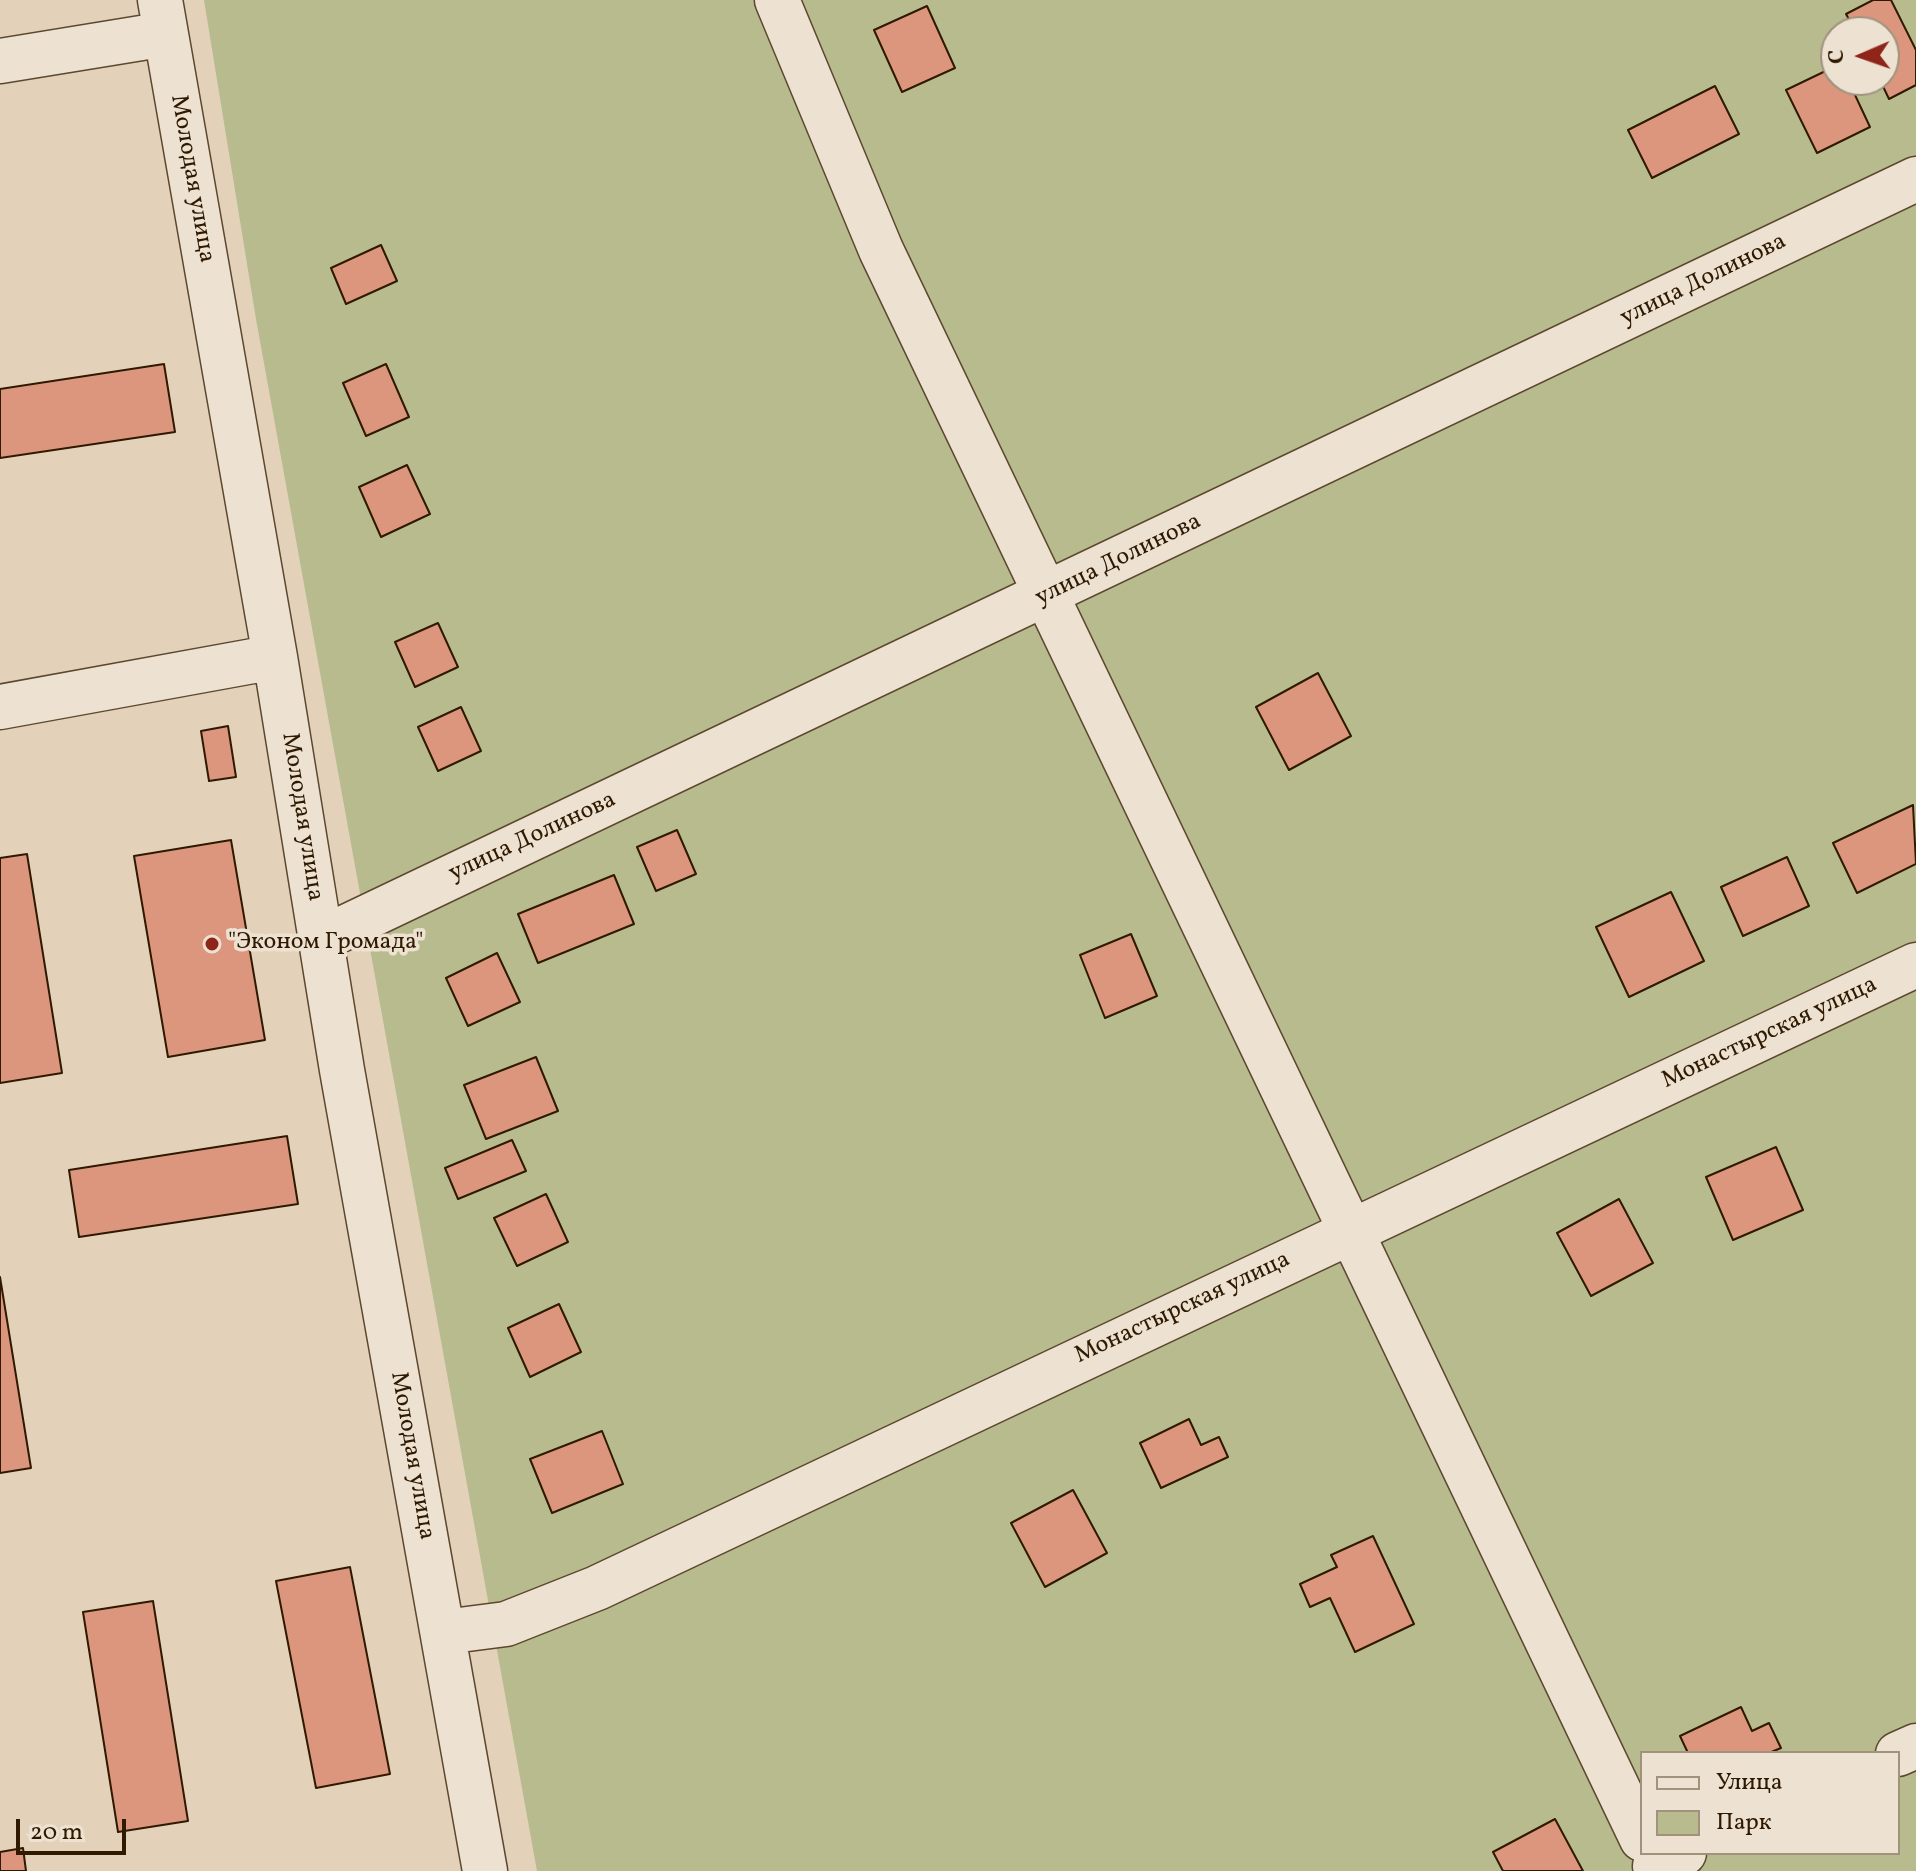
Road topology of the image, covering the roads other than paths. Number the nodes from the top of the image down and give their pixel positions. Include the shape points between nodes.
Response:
1 (777, 0) edge
2 (163, 17) edge
3 (0, 61) edge
4 (1916, 179) edge
5 (1046, 595) junction
6 (275, 657) junction
7 (0, 707) edge
8 (321, 939) junction
9 (1916, 965) edge
10 (1350, 1230) junction
11 (444, 1632) junction
12 (1640, 1819) edge
13 (485, 1871) edge

1 - 5 street via 881,250
2 - 3 street
2 - 6 street, Молодая улица
4 - 5 street, улица Долинова
5 - 8 street, улица Долинова
5 - 10 street
6 - 7 street
6 - 8 street, Молодая улица
8 - 11 street, Молодая улица
9 - 10 street, Монастырская улица
10 - 11 street, Монастырская улица via 597,1588 506,1624
10 - 12 street
11 - 13 street, Молодая улица

